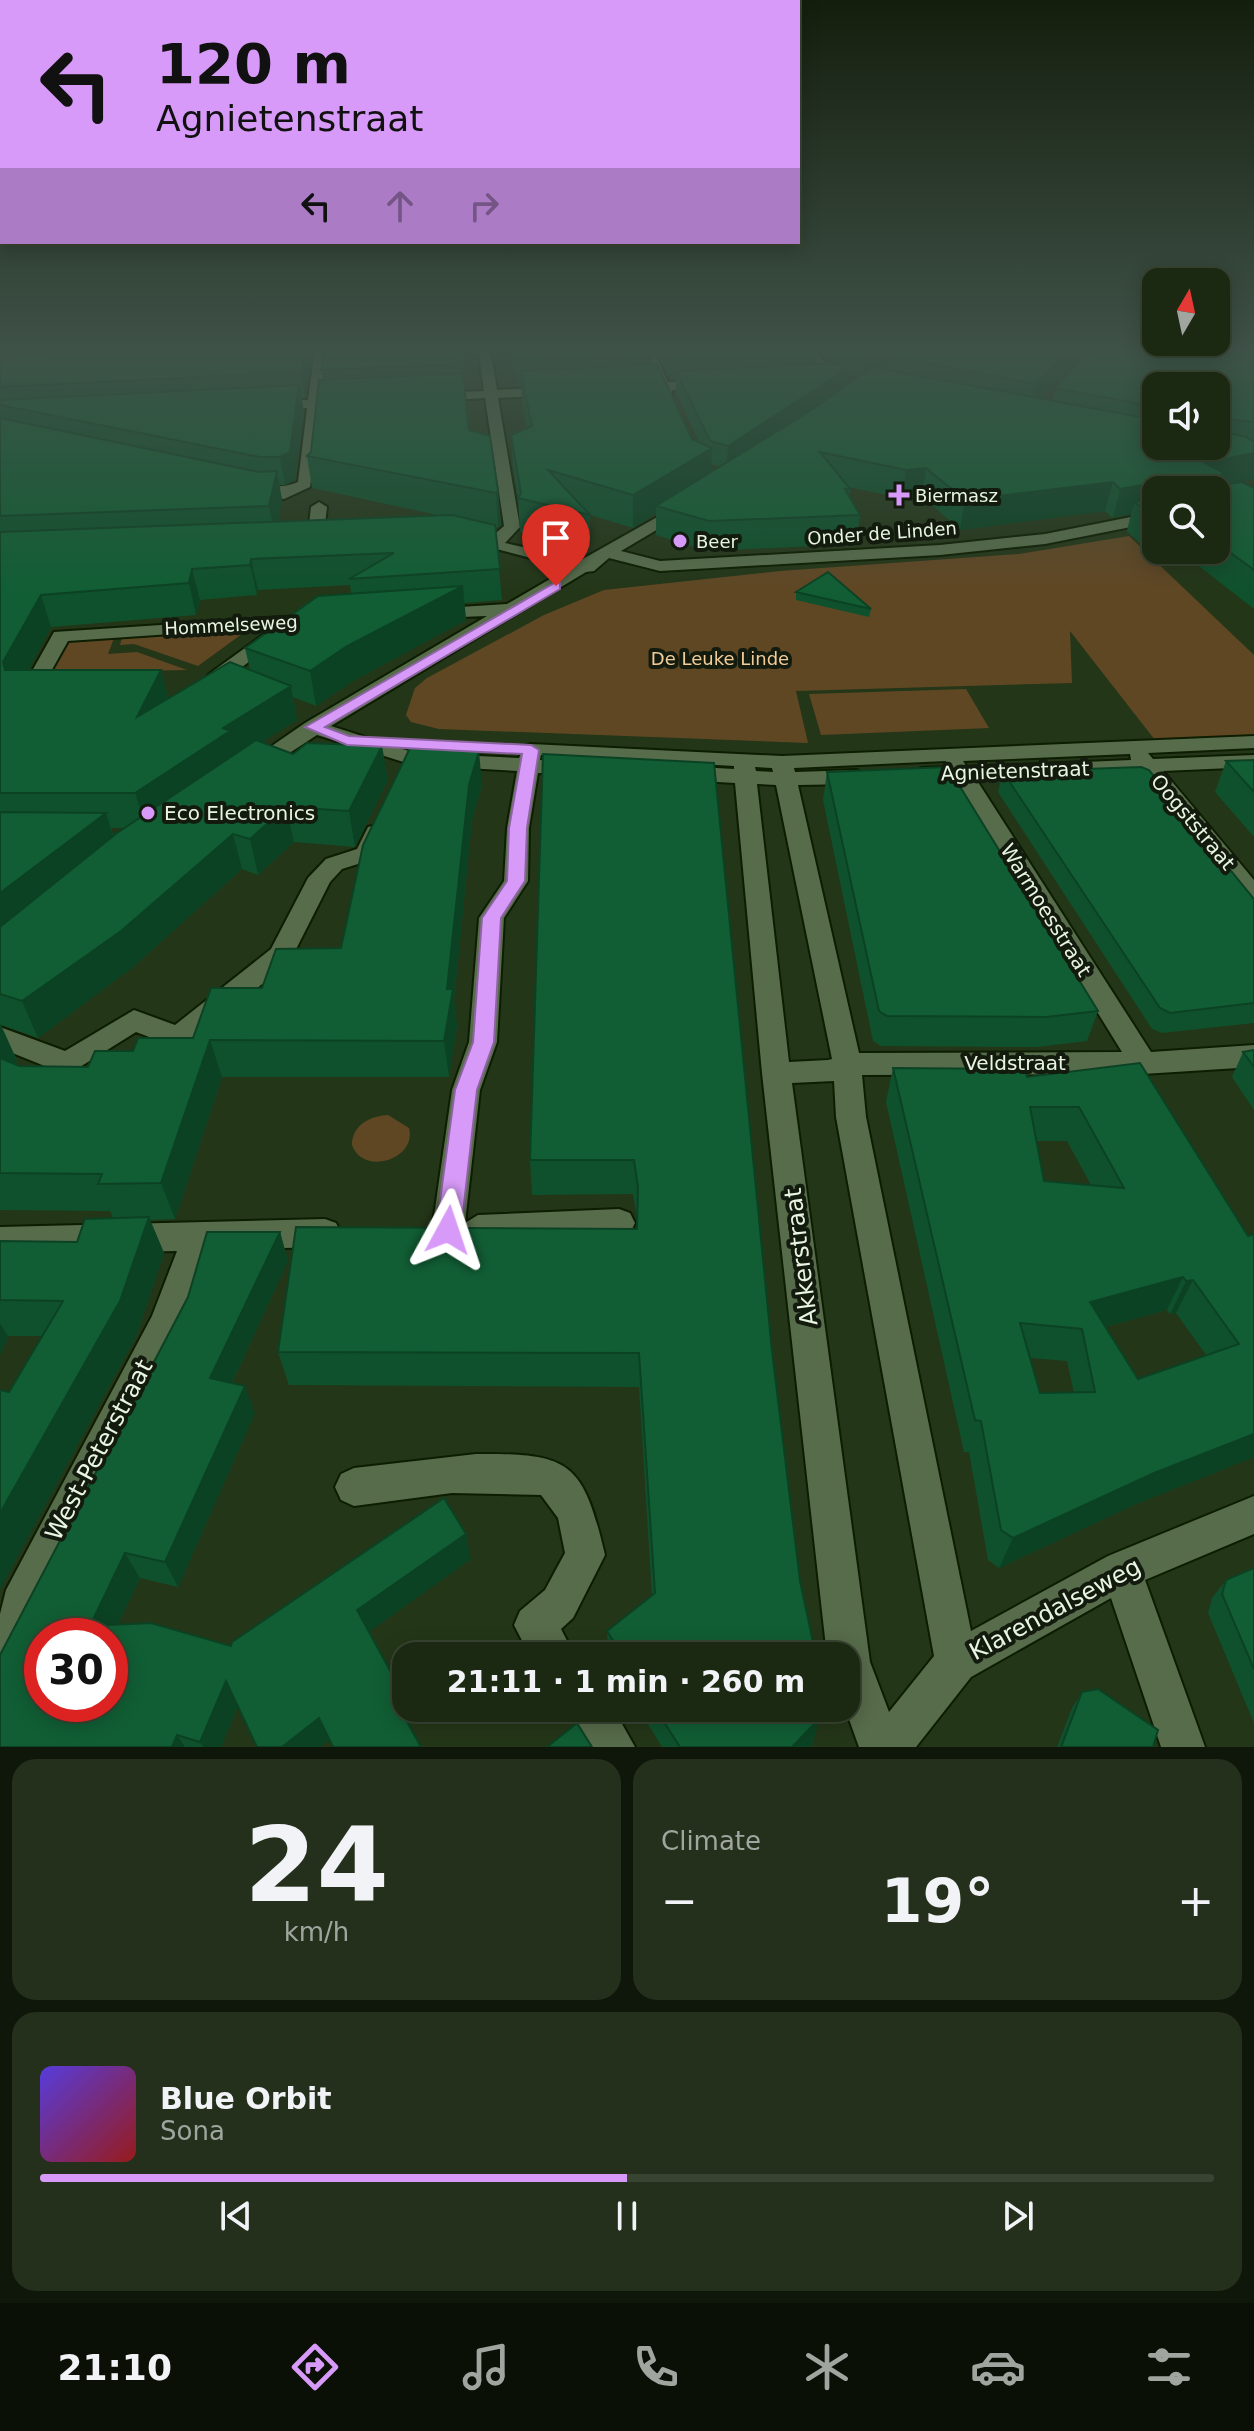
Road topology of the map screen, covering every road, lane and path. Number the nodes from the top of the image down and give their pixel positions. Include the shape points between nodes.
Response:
1 (313, 430) edge
2 (497, 430) edge
3 (234, 487) edge
4 (696, 499) edge
5 (319, 507) dead end
6 (1142, 520) edge
7 (452, 536) edge
8 (316, 541) edge
9 (493, 545) junction
10 (610, 553) junction
11 (588, 567) junction
12 (517, 609) junction
13 (422, 614) edge
14 (332, 619) edge
15 (288, 622) junction
16 (245, 689) edge
17 (28, 696) edge
18 (311, 719) junction
19 (1254, 742) edge
20 (416, 751) junction
21 (1139, 757) junction
22 (530, 758) junction
23 (1254, 761) edge
24 (956, 764) junction
25 (745, 769) junction
26 (785, 770) junction
27 (229, 783) edge
28 (399, 786) edge
29 (386, 813) edge
30 (1254, 896) edge
31 (0, 1037) edge
32 (1254, 1056) edge
33 (1143, 1063) junction
34 (847, 1064) junction
35 (776, 1073) junction
36 (619, 1223) dead end
37 (354, 1232) edge
38 (197, 1236) junction
39 (0, 1241) edge
40 (354, 1487) dead end
41 (1254, 1515) edge
42 (1122, 1570) junction
43 (545, 1642) edge
44 (956, 1662) junction
45 (0, 1663) edge
46 (597, 1722) edge
47 (613, 1747) edge
48 (881, 1747) edge
49 (889, 1747) edge
50 (1183, 1747) edge

1 - 3 street via 305,484 284,494
2 - 9 street via 512,527
4 - 10 street
5 - 8 street
6 - 10 street, Onder de Linden via 1045,539 940,550 674,566
7 - 9 street
9 - 11 street
10 - 11 street
11 - 12 street
12 - 13 street
12 - 18 street
14 - 15 street, Hommelseweg
15 - 16 street via 216,678
15 - 17 street, Hommelseweg via 61,636
18 - 20 street, Agnietenstraat via 347,740
18 - 27 street
19 - 21 street, Agnietenstraat
20 - 22 street, Agnietenstraat
20 - 28 street
21 - 23 street, Agnietenstraat
21 - 24 street, Agnietenstraat
21 - 30 street, Oogststraat
22 - 25 street, Agnietenstraat
22 - 36 street via 518,828 516,881 492,918 483,1042 466,1090 433,1231
24 - 26 street, Agnietenstraat
24 - 33 street, Warmoesstraat
25 - 26 street, Agnietenstraat
25 - 35 street, Akkerstraat
26 - 34 street
29 - 31 street via 366,854 334,864 320,878 281,955 178,1038 134,1020 67,1064
32 - 33 street, Veldstraat
33 - 34 street, Veldstraat
34 - 35 street, Veldstraat via 830,1071
34 - 44 street via 851,1117
35 - 48 street, Akkerstraat via 849,1662
37 - 38 street
38 - 39 street
38 - 45 street, West-Peterstraat via 164,1327 26,1590 16,1632
40 - 43 street via 456,1472 509,1470 551,1477 575,1510 585,1555 559,1604 534,1625
41 - 42 street, Klarendalseweg
42 - 44 street, Klarendalseweg
42 - 50 street
44 - 49 street, Klarendalseweg
46 - 47 street

